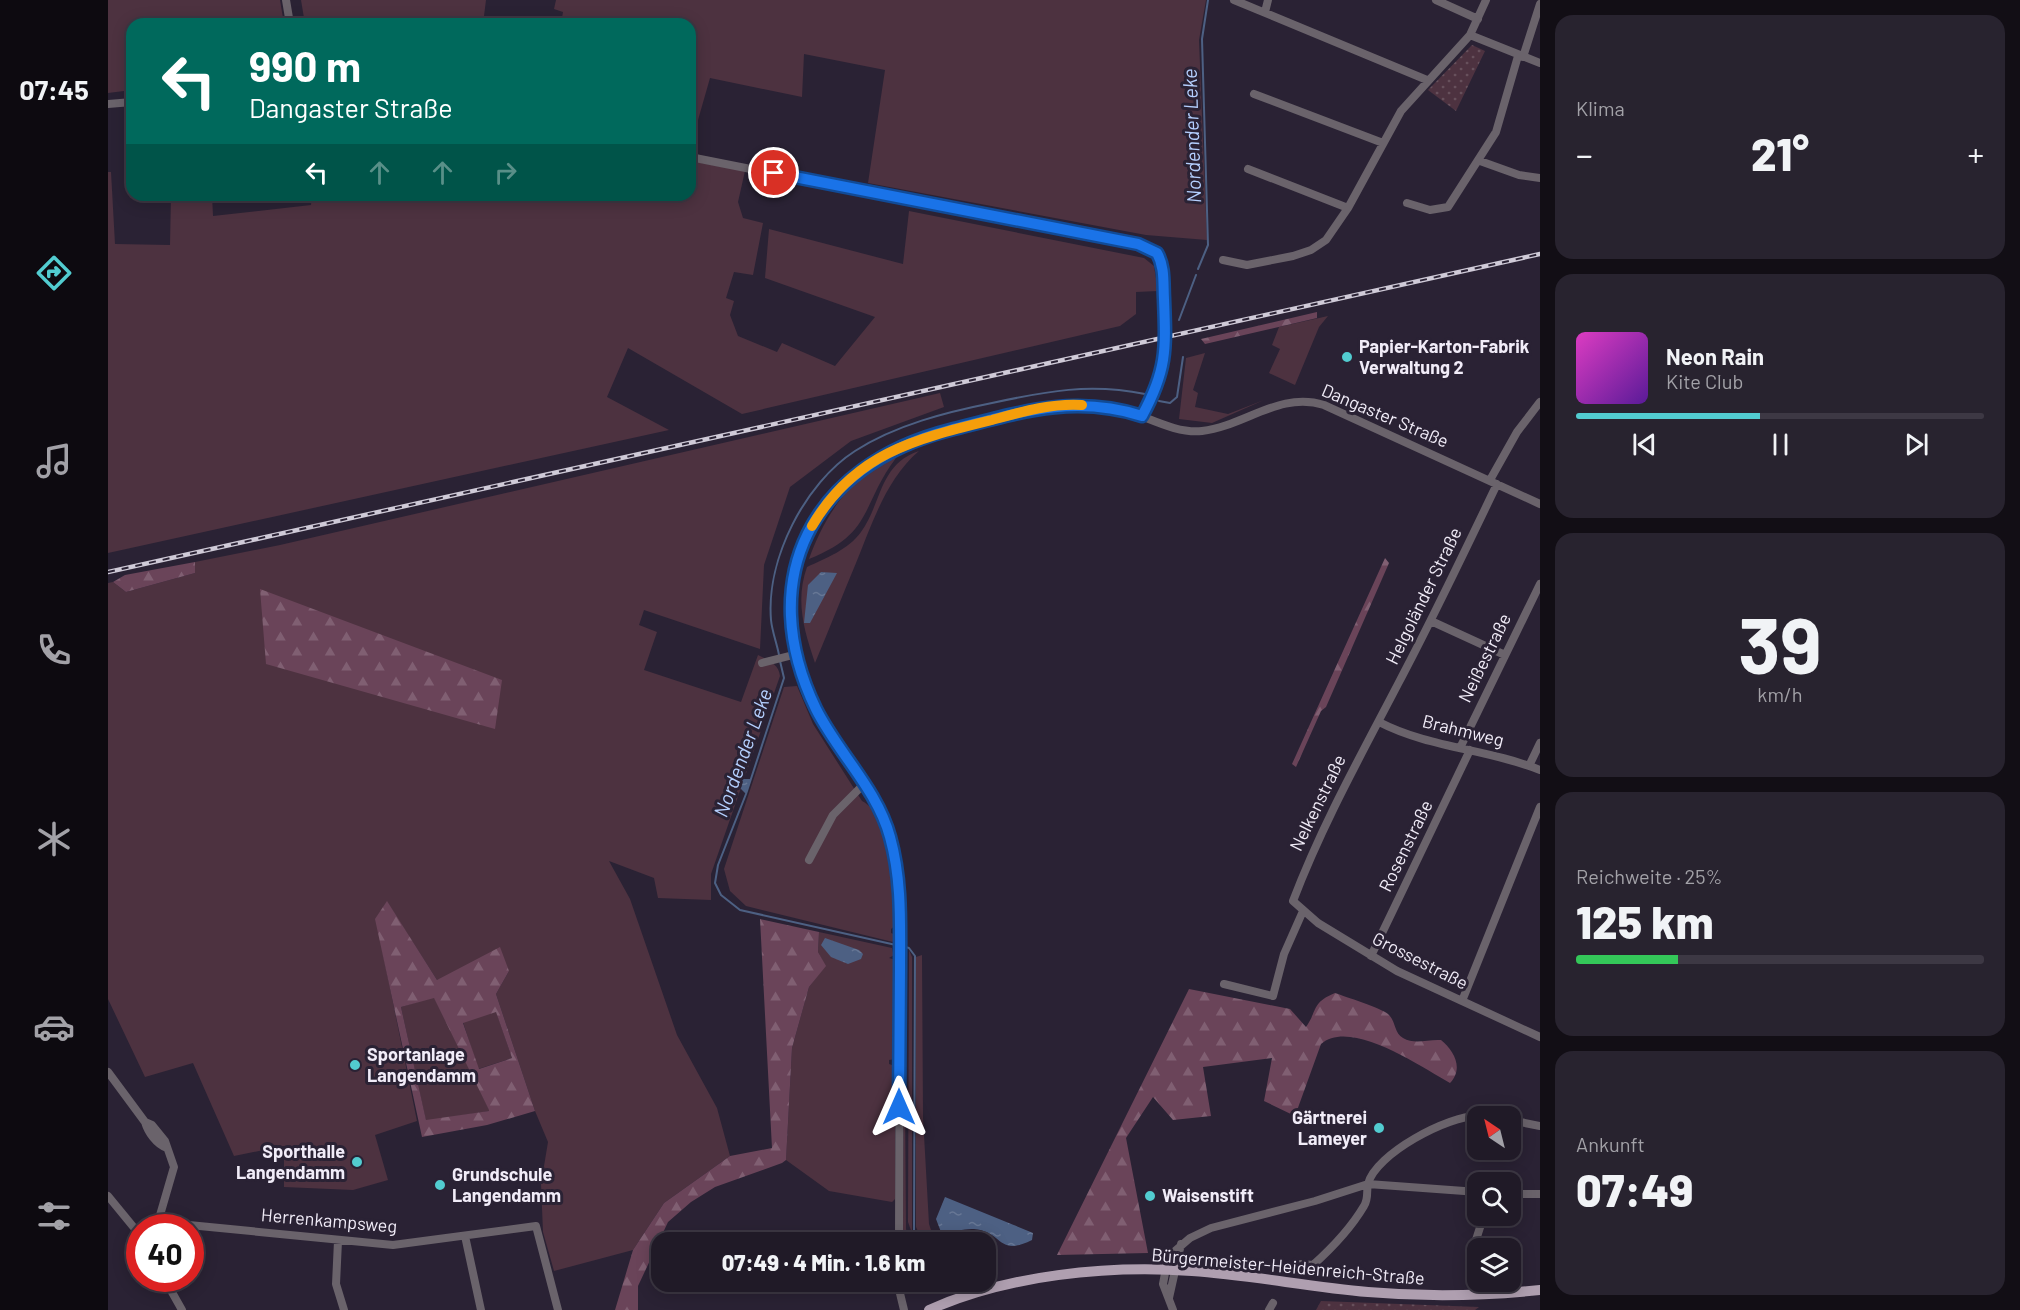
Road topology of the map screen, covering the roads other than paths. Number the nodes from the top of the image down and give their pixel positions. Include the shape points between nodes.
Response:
1 (286, 0) edge
2 (1234, 0) edge
3 (1268, 0) edge
4 (1436, 0) edge
5 (1486, 0) edge
6 (1540, 4) edge
7 (1265, 12) junction
8 (289, 18) edge
9 (1478, 19) junction
10 (1470, 35) junction
11 (1520, 56) junction
12 (1540, 63) edge
13 (1427, 80) junction
14 (1254, 94) dead end
15 (126, 102) edge
16 (108, 104) edge
17 (1383, 143) junction
18 (696, 158) edge
19 (1480, 161) junction
20 (1248, 169) dead end
21 (1540, 178) edge
22 (1407, 202) dead end
23 (1348, 208) junction
24 (1223, 260) dead end
25 (1540, 402) edge
26 (1142, 416) junction
27 (1494, 482) junction
28 (1540, 504) edge
29 (1540, 584) edge
30 (1431, 621) junction
31 (797, 654) junction
32 (1505, 655) junction
33 (762, 663) dead end
34 (1379, 722) junction
35 (1540, 743) edge
36 (1460, 748) junction
37 (1470, 750) junction
38 (1529, 766) junction
39 (1540, 770) edge
40 (864, 784) junction
41 (1540, 807) edge
42 (809, 860) dead end
43 (1293, 900) joint
44 (1302, 911) junction
45 (1371, 956) junction
46 (1224, 984) dead end
47 (1462, 1001) junction
48 (1540, 1037) edge
49 (108, 1072) edge
50 (1467, 1116) edge
51 (1521, 1122) edge
52 (1540, 1126) edge
53 (1368, 1184) junction
54 (1467, 1191) edge
55 (1521, 1194) edge
56 (1540, 1194) edge
57 (108, 1196) edge
58 (160, 1214) edge
59 (126, 1218) edge
60 (204, 1227) edge
61 (898, 1232) edge
62 (465, 1236) junction
63 (338, 1241) junction
64 (1301, 1264) dead end
65 (1170, 1270) junction
66 (1540, 1290) edge
67 (172, 1292) edge
68 (900, 1292) edge
69 (182, 1310) edge
70 (344, 1310) edge
71 (481, 1310) edge
72 (558, 1310) edge
73 (904, 1310) edge
74 (929, 1310) edge
75 (1173, 1310) edge

1 - 8 street
2 - 7 street
3 - 7 street
4 - 9 street
5 - 9 street
6 - 11 street
7 - 13 street
9 - 10 street
10 - 11 street
10 - 13 street
11 - 12 street
11 - 19 street via 1496,132
13 - 17 street via 1401,111
14 - 17 street
15 - 16 street
17 - 23 street
18 - 26 street via 1149,248 1157,253 1163,269 1167,348 1156,389
19 - 21 street
19 - 22 street via 1449,207 1430,210
20 - 23 street
23 - 24 street via 1326,240 1311,250 1247,265
25 - 27 street, Helgoländer Straße via 1516,432
26 - 27 street, Dangaster Straße via 1178,428 1203,431 1282,404 1317,403
26 - 31 street, Dangaster Straße via 1116,408 1038,408 902,445 865,465 834,493 802,546 790,610
27 - 28 street, Dangaster Straße
27 - 30 street, Helgoländer Straße
29 - 32 street, Neißestraße
30 - 32 street
30 - 34 street, Helgoländer Straße
31 - 33 street
31 - 40 street, Dangaster Straße via 816,709
32 - 36 street, Neißestraße
34 - 36 street, Brahmweg via 1405,734
34 - 43 street, Nelkenstraße via 1349,777
35 - 38 street
36 - 37 street, Brahmweg
37 - 38 street, Brahmweg
37 - 45 street, Rosenstraße
38 - 39 street, Brahmweg
40 - 42 street via 833,815
40 - 61 street, Dangaster Straße via 882,816 894,853 899,890
41 - 47 street
43 - 44 street, Grossestraße
44 - 45 street, Grossestraße
44 - 46 street via 1284,954 1273,996
45 - 47 street, Grossestraße
47 - 48 street, Grossestraße
49 - 58 street via 145,1122 165,1141 171,1154 174,1167
50 - 53 street via 1456,1117 1398,1149
51 - 52 street
53 - 54 street
53 - 64 street via 1364,1206 1336,1242 1313,1265
53 - 65 street via 1212,1228 1171,1252
55 - 56 street
57 - 59 street
60 - 63 street, Herrenkampsweg
62 - 63 street, Herrenkampsweg via 393,1245
62 - 71 street
62 - 72 street, Herrenkampsweg via 536,1226
63 - 70 street via 336,1284
65 - 66 main road, Bürgermeister-Heidenreich-Straße via 1403,1295
65 - 74 main road, Bürgermeister-Heidenreich-Straße via 1072,1275 1010,1284 963,1295
65 - 75 street via 1163,1284
67 - 69 street
68 - 73 street

